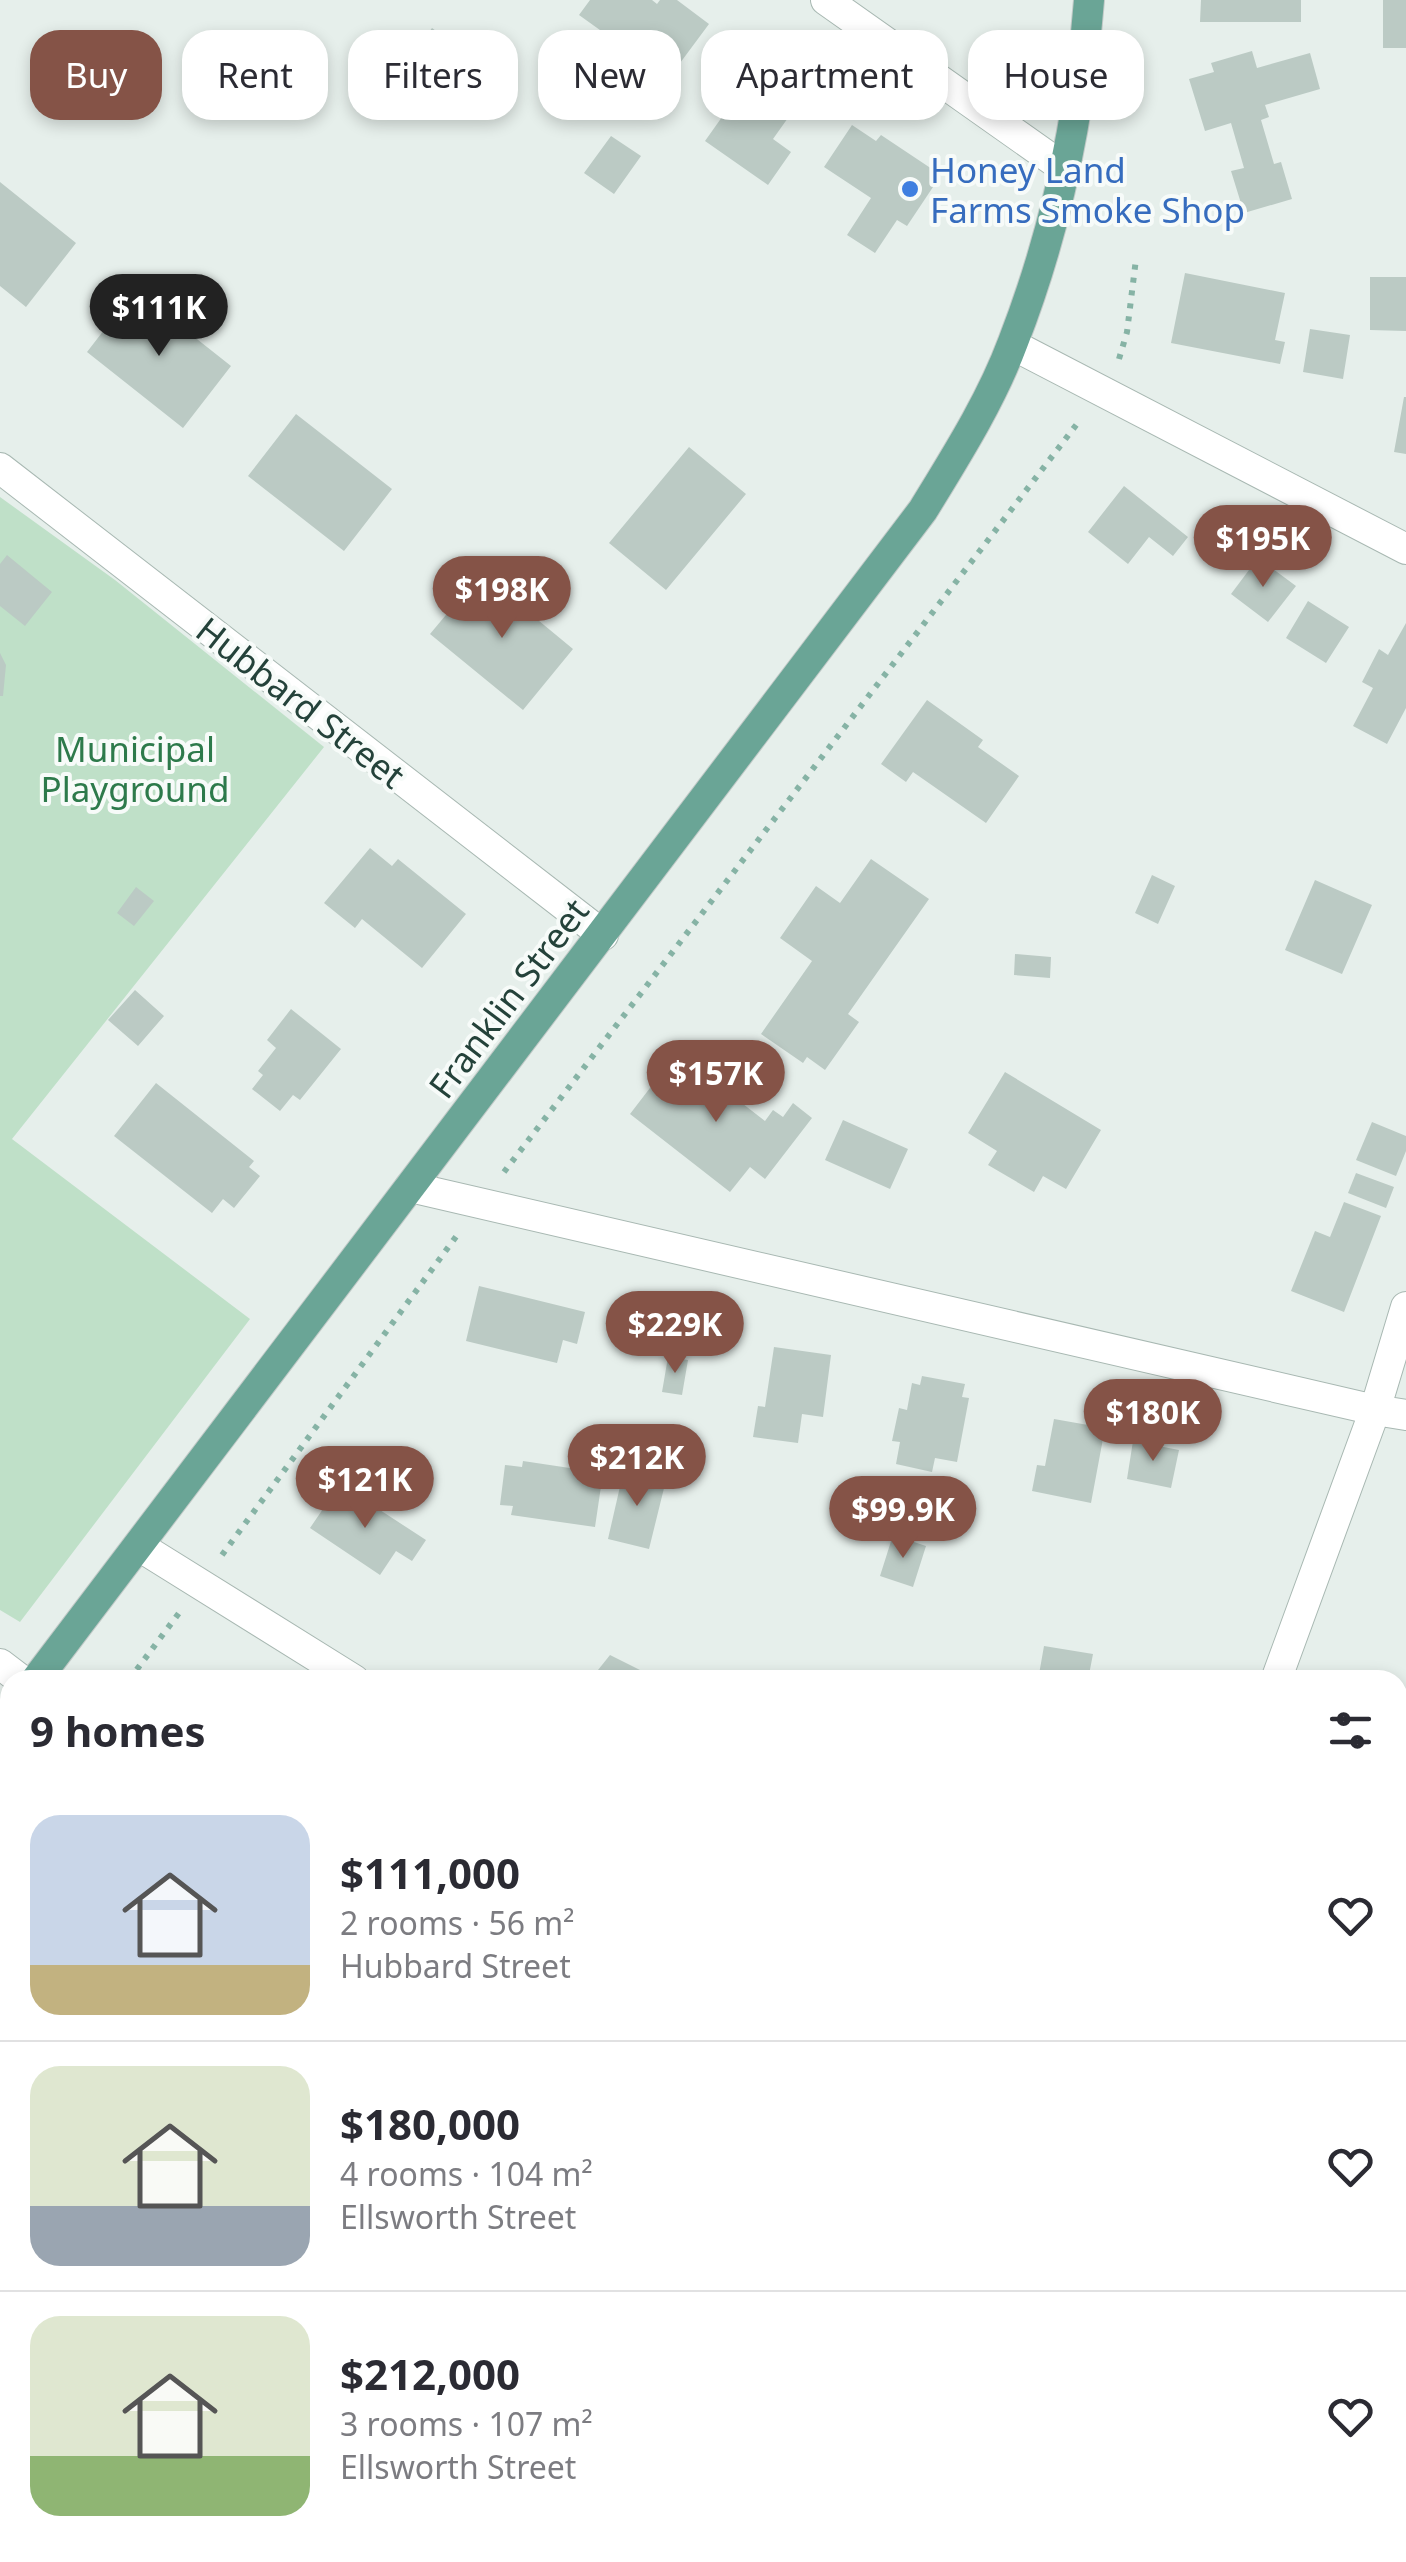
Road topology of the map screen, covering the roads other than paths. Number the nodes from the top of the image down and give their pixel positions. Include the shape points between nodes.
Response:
1 (826, 0) edge
2 (1089, 0) edge
3 (1064, 168) junction
4 (1012, 344) junction
5 (0, 468) edge
6 (1406, 549) edge
7 (603, 935) junction
8 (410, 1187) junction
9 (1406, 1308) edge
10 (1375, 1410) junction
11 (1406, 1414) edge
12 (139, 1546) junction
13 (44, 1670) edge
14 (338, 1670) edge
15 (1280, 1670) edge

1 - 3 street
2 - 3 main road, Franklin Street
3 - 4 main road, Franklin Street
4 - 6 street
4 - 7 main road, Franklin Street via 923,510
5 - 7 street, Hubbard Street
7 - 8 main road, Franklin Street
8 - 10 street
8 - 12 main road, Franklin Street
9 - 10 street
10 - 11 street
10 - 15 street
12 - 13 main road, Franklin Street
12 - 14 street

